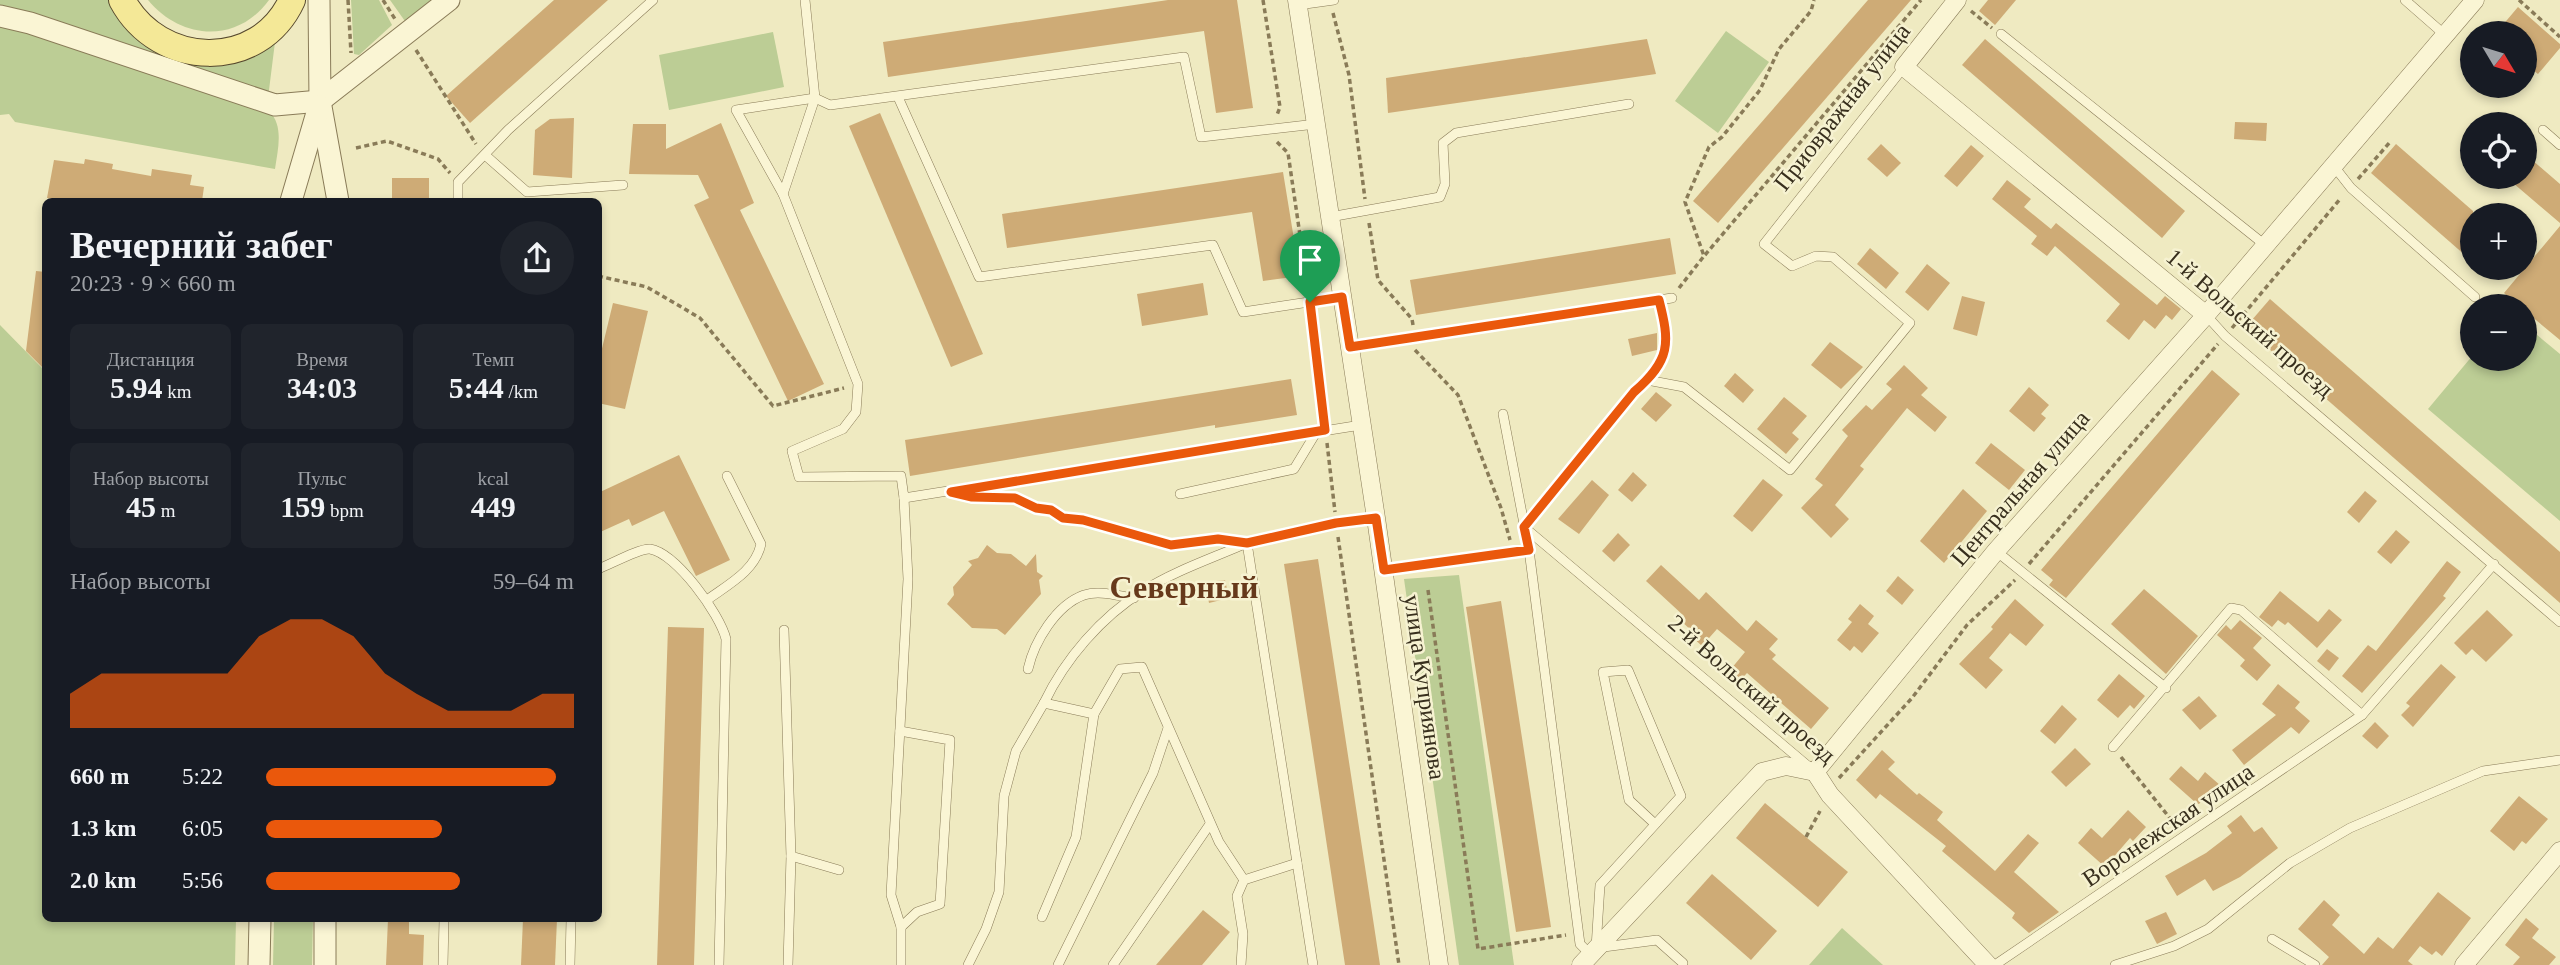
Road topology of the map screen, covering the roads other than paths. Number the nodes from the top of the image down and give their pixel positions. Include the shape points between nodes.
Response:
1 (122, 0) edge
2 (292, 0) edge
3 (318, 0) edge
4 (449, 0) edge
5 (653, 0) edge
6 (805, 0) edge
7 (1957, 0) edge
8 (2405, 0) edge
9 (2475, 0) edge
10 (1332, 1) edge
11 (1297, 3) edge
12 (0, 16) edge
13 (2001, 34) dead end
14 (2445, 35) junction
15 (1904, 66) junction
16 (898, 97) junction
17 (815, 98) junction
18 (320, 100) junction
19 (1629, 104) dead end
20 (1316, 124) junction
21 (2543, 130) dead end
22 (2560, 145) edge
23 (485, 155) junction
24 (2333, 164) junction
25 (623, 185) dead end
26 (783, 194) junction
27 (528, 196) edge
28 (292, 198) edge
29 (337, 198) edge
30 (458, 198) edge
31 (1330, 217) junction
32 (2265, 245) junction
33 (2472, 294) edge
34 (1342, 297) junction
35 (1672, 298) road end
36 (1659, 300) junction
37 (2206, 314) junction
38 (1350, 347) junction
39 (1647, 380) junction
40 (1503, 414) dead end
41 (1361, 425) junction
42 (1321, 430) junction
43 (727, 476) dead end
44 (1180, 494) dead end
45 (904, 498) junction
46 (1376, 518) junction
47 (1524, 527) junction
48 (1247, 543) junction
49 (1529, 550) junction
50 (1996, 551) junction
51 (2494, 564) junction
52 (602, 567) edge
53 (1384, 570) junction
54 (1134, 598) junction
55 (707, 600) junction
56 (2560, 622) edge
57 (784, 630) dead end
58 (1028, 669) dead end
59 (2166, 688) junction
60 (1044, 703) junction
61 (1094, 714) junction
62 (2362, 715) junction
63 (1168, 728) junction
64 (900, 731) junction
65 (2113, 747) road end
66 (2560, 760) edge
67 (1815, 772) junction
68 (1210, 824) junction
69 (1655, 824) junction
70 (2560, 851) edge
71 (792, 856) junction
72 (1297, 863) junction
73 (839, 870) dead end
74 (1244, 880) junction
75 (1042, 917) dead end
76 (260, 922) edge
77 (325, 922) edge
78 (444, 922) edge
79 (571, 922) edge
80 (901, 927) junction
81 (2272, 939) dead end
82 (1589, 956) edge
83 (1683, 963) dead end
84 (2471, 963) edge
85 (259, 965) edge
86 (325, 965) edge
87 (443, 965) edge
88 (570, 965) edge
89 (719, 965) edge
90 (788, 965) edge
91 (901, 965) edge
92 (968, 965) edge
93 (1058, 965) edge
94 (1113, 965) edge
95 (1241, 965) edge
96 (1313, 965) edge
97 (1439, 965) edge
98 (1988, 965) edge
99 (1995, 965) edge
100 (2115, 965) edge
101 (2315, 965) edge

1 - 2 main road via 156,40 198,53 243,47 280,24
3 - 18 street
4 - 18 street
5 - 23 lane
6 - 17 lane
7 - 15 street, Приовражная улица
8 - 14 lane
9 - 14 street, Центральная улица
10 - 11 lane
11 - 20 street, улица Куприянова
12 - 18 street via 275,105
13 - 32 lane
14 - 24 street, Центральная улица
15 - 37 street, 1-й Вольский проезд
15 - 39 lane, Приовражная улица via 1764,244 1792,266 1816,256 1833,257 1910,323 1790,470 1684,387
16 - 17 lane via 830,105
16 - 20 lane via 1184,57 1201,136
16 - 34 lane via 979,278 1213,245 1243,312
17 - 26 lane
17 - 26 lane via 736,110
18 - 28 street
18 - 29 street
19 - 31 lane via 1456,133 1443,143 1445,184 1440,197
20 - 31 street, улица Куприянова
21 - 22 lane
23 - 27 lane
23 - 30 lane via 458,183
24 - 32 street, Центральная улица
24 - 33 lane via 2351,188
25 - 27 lane
26 - 45 lane via 858,384 856,412 843,429 792,451 799,477 901,476
31 - 34 street, улица Куприянова
32 - 37 street, Центральная улица
34 - 38 street, улица Куприянова
35 - 36 lane
36 - 38 lane
36 - 39 lane via 1668,338 1660,364
37 - 50 street, Центральная улица
37 - 51 lane, 1-й Вольский проезд via 2225,336
38 - 41 street, улица Куприянова
39 - 47 lane
40 - 47 lane
41 - 42 lane
41 - 46 street, улица Куприянова
42 - 44 lane via 1294,468
42 - 45 lane
43 - 55 lane via 761,544 749,569
45 - 64 lane via 908,579
46 - 48 lane
46 - 53 street, улица Куприянова
47 - 49 lane
47 - 67 lane, 2-й Вольский проезд
48 - 54 lane
48 - 72 lane
49 - 53 lane
49 - 82 lane via 1580,944
50 - 59 lane
50 - 67 street, Центральная улица
51 - 56 lane, 1-й Вольский проезд
51 - 62 lane, Воронежская улица
52 - 55 lane via 646,548 662,553
53 - 97 street, улица Куприянова
54 - 58 lane via 1086,594 1070,602 1047,628
54 - 60 lane via 1060,670
55 - 89 lane via 722,621 726,639
57 - 71 lane
59 - 62 lane via 2231,608 2241,610
59 - 65 lane
60 - 61 lane
60 - 92 lane via 1016,751 1004,796 999,892
61 - 63 lane via 1120,669 1142,667
61 - 75 lane via 1076,837
62 - 99 lane, Воронежская улица
63 - 68 lane
63 - 93 lane via 1153,773
64 - 80 lane via 891,894
64 - 80 lane via 950,740 940,904 917,912
66 - 100 lane via 2483,771 2350,828 2290,863 2207,929 2174,946
67 - 82 street via 1786,766 1762,772
67 - 98 street, 2-й Вольский проезд
68 - 74 lane
68 - 94 lane
69 - 69 lane via 1681,796 1628,670 1603,672 1629,800
69 - 82 lane via 1600,885
70 - 84 street
71 - 73 lane
71 - 90 lane
72 - 74 lane
72 - 96 lane
74 - 95 lane via 1237,896 1243,934
76 - 85 street
77 - 86 street
78 - 87 lane
79 - 88 lane
80 - 91 lane
81 - 101 lane
82 - 83 lane via 1657,940

